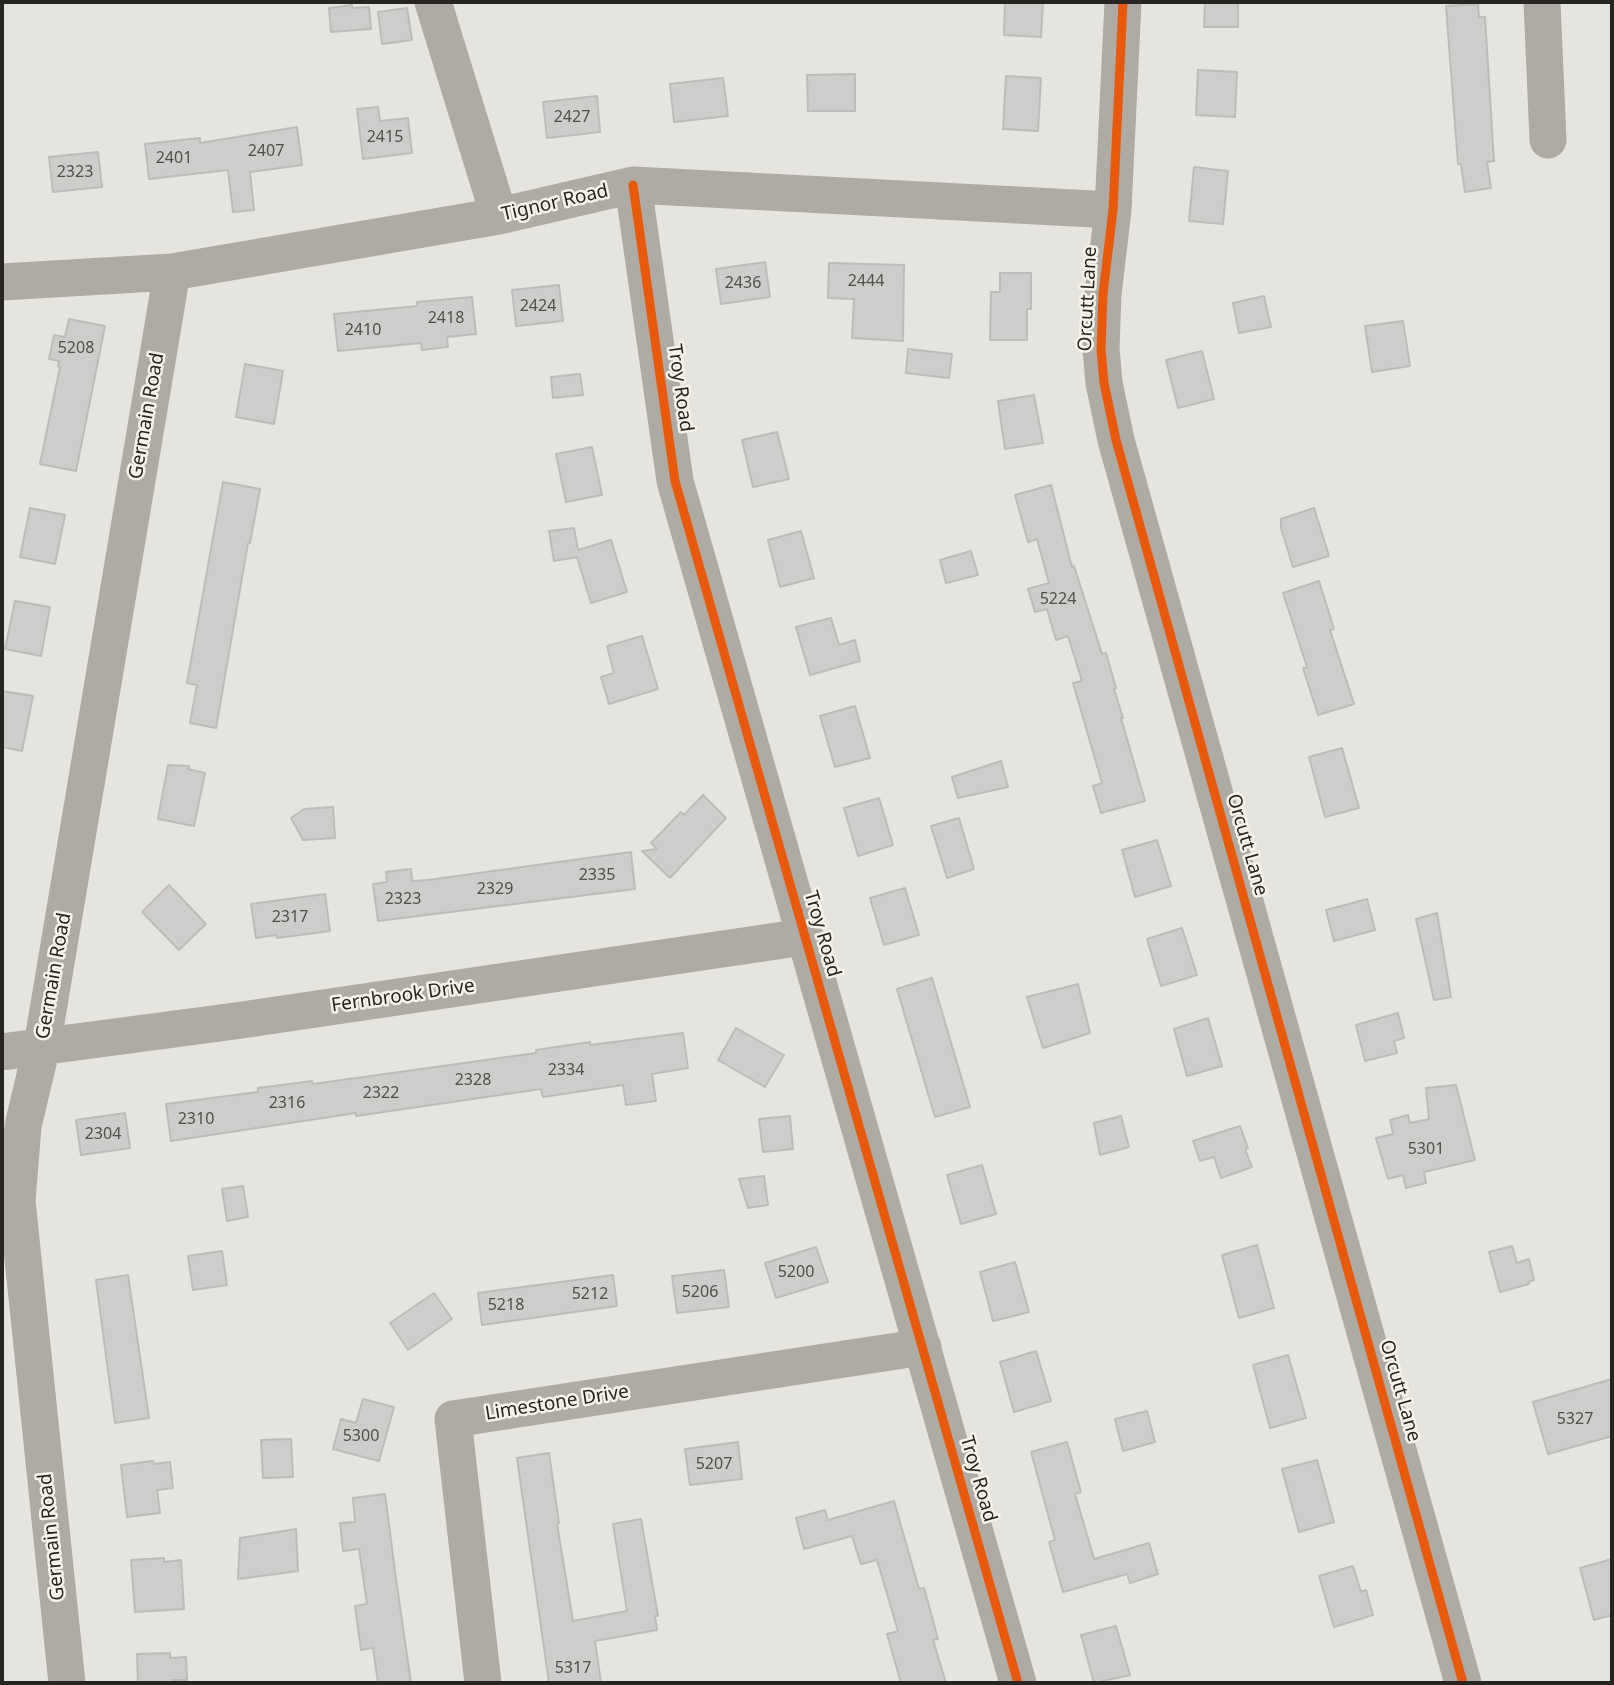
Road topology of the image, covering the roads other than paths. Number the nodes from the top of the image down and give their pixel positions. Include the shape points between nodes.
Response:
1 (433, 2) edge
2 (1123, 2) edge
3 (1542, 2) edge
4 (1548, 140) dead end
5 (633, 185) junction
6 (1112, 210) junction
7 (499, 216) junction
8 (172, 272) junction
9 (2, 282) edge
10 (804, 937) junction
11 (42, 1046) junction
12 (2, 1052) edge
13 (923, 1347) junction
14 (66, 1683) edge
15 (484, 1683) edge
16 (1018, 1683) edge
17 (1463, 1683) edge

1 - 7 street
2 - 6 street, Orcutt Lane
3 - 4 street
5 - 6 street, Tignor Road
5 - 7 street, Tignor Road
5 - 10 street, Troy Road via 675,481
6 - 17 street, Orcutt Lane via 1101,349 1116,440
7 - 8 street, Tignor Road
8 - 9 street, Tignor Road
8 - 11 street, Germain Road
10 - 11 street, Fernbrook Drive
10 - 13 street, Troy Road
11 - 12 street, Fernbrook Drive
11 - 14 street, Germain Road via 23,1126 17,1201
13 - 15 street, Limestone Drive via 453,1419
13 - 16 street, Troy Road

